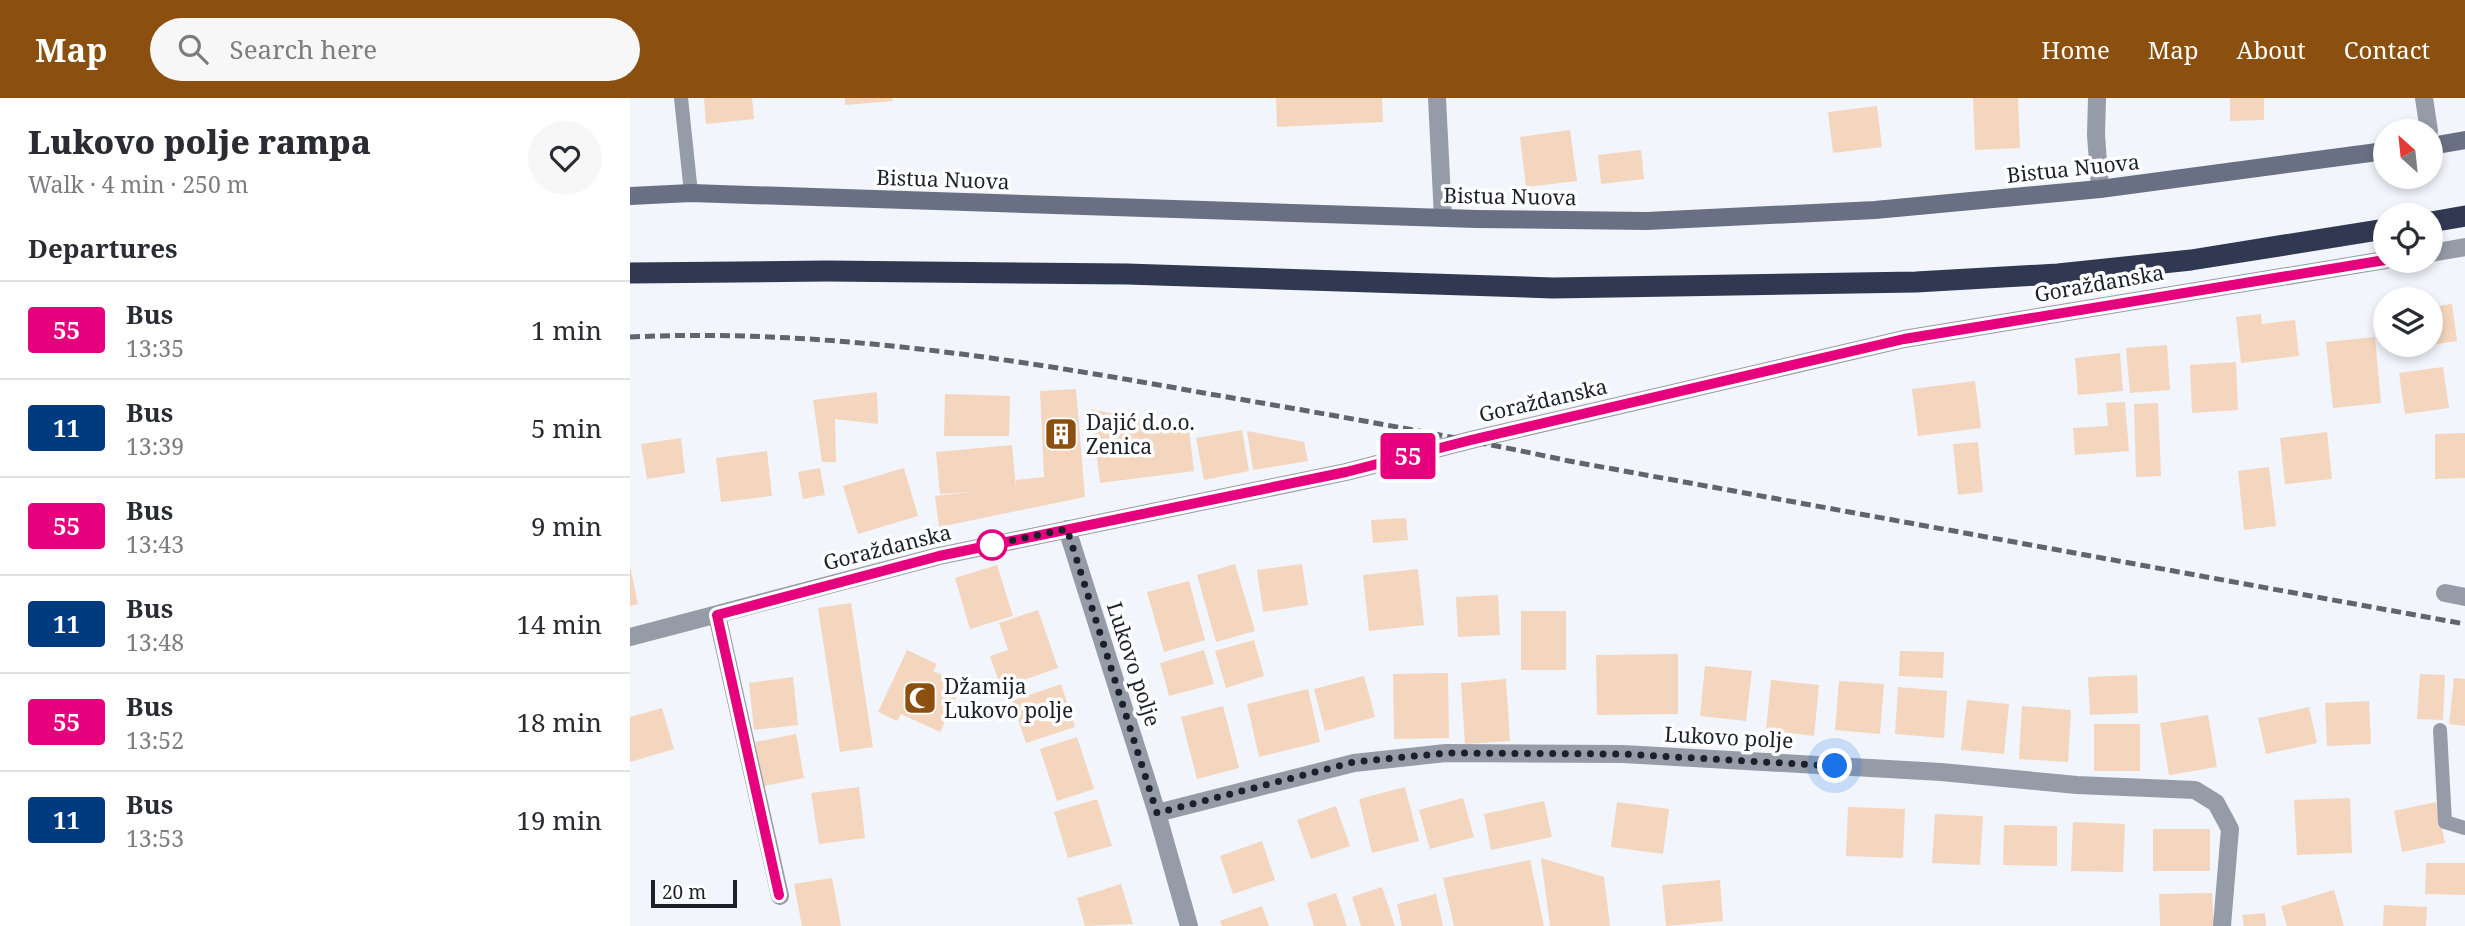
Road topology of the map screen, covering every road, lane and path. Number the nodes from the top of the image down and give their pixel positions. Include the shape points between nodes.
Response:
1 (681, 98) edge
2 (1437, 98) edge
3 (2097, 98) edge
4 (2424, 98) edge
5 (2427, 119) edge
6 (2465, 140) edge
7 (2443, 144) edge
8 (2373, 154) edge
9 (2099, 189) junction
10 (691, 192) junction
11 (630, 196) edge
12 (2465, 216) edge
13 (1444, 218) junction
14 (2443, 220) edge
15 (2373, 231) edge
16 (2465, 247) edge
17 (2443, 251) edge
18 (2373, 262) edge
19 (630, 273) edge
20 (1067, 529) junction
21 (2445, 593) dead end
22 (2465, 597) edge
23 (717, 615) junction
24 (630, 637) edge
25 (2440, 730) dead end
26 (1157, 813) junction
27 (2465, 828) edge
28 (779, 895) dead end
29 (1186, 925) edge
30 (2222, 926) edge

1 - 10 lane
2 - 13 street
3 - 9 street
4 - 5 street
6 - 7 street
8 - 9 street, Bistua Nuova
9 - 13 street, Bistua Nuova via 1875,210 1647,221
10 - 11 street, Bistua Nuova
10 - 13 street, Bistua Nuova
12 - 14 highway
15 - 19 highway via 2138,266 1860,283 1553,288 1127,274
16 - 17 street
18 - 20 street, Goraždanska via 1904,339 1346,472
20 - 23 street, Goraždanska via 939,556
20 - 26 street, Lukovo polje
21 - 22 street
23 - 24 street, Goraždanska
23 - 28 street
25 - 27 lane via 2445,822
26 - 29 street, Lukovo polje
26 - 30 street, Lukovo polje via 1354,762 1446,753 1623,754 2196,790 2216,803 2230,829

